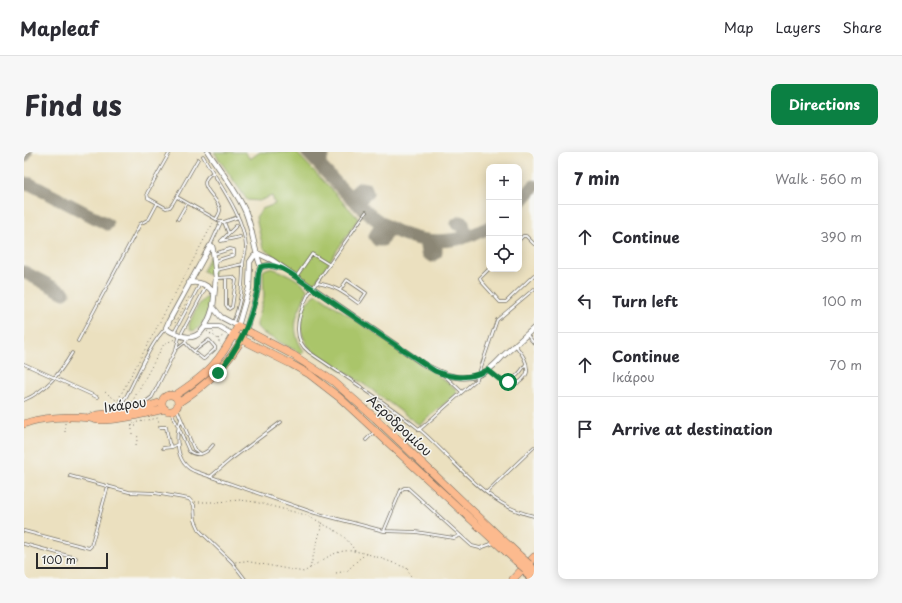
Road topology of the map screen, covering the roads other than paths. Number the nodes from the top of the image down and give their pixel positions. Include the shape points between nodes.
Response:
1 (169, 152) edge
2 (208, 152) edge
3 (203, 156) dead end
4 (198, 159) dead end
5 (212, 173) junction
6 (176, 197) junction
7 (187, 203) junction
8 (157, 204) junction
9 (366, 212) dead end
10 (238, 217) junction
11 (178, 219) dead end
12 (216, 219) junction
13 (222, 222) junction
14 (237, 225) dead end
15 (228, 233) junction
16 (240, 237) dead end
17 (522, 237) edge
18 (534, 244) edge
19 (210, 246) junction
20 (214, 254) junction
21 (257, 254) junction
22 (214, 262) junction
23 (243, 264) junction
24 (330, 265) junction
25 (261, 267) junction
26 (215, 270) junction
27 (289, 272) junction
28 (486, 272) edge
29 (534, 275) edge
30 (296, 277) junction
31 (216, 278) junction
32 (226, 278) junction
33 (189, 283) junction
34 (200, 283) junction
35 (317, 283) junction
36 (207, 286) junction
37 (313, 289) junction
38 (534, 289) edge
39 (340, 290) junction
40 (214, 296) junction
41 (246, 303) junction
42 (254, 305) junction
43 (213, 307) junction
44 (235, 325) junction
45 (205, 327) junction
46 (166, 328) junction
47 (534, 328) edge
48 (246, 330) junction
49 (174, 333) junction
50 (527, 334) junction
51 (233, 335) junction
52 (181, 336) junction
53 (186, 340) junction
54 (241, 340) junction
55 (78, 341) dead end
56 (534, 343) edge
57 (515, 345) junction
58 (176, 349) junction
59 (194, 351) junction
60 (72, 353) dead end
61 (24, 364) edge
62 (526, 364) junction
63 (488, 370) junction
64 (479, 374) junction
65 (444, 375) junction
66 (54, 378) junction
67 (506, 383) junction
68 (462, 392) junction
69 (96, 397) dead end
70 (24, 400) edge
71 (123, 401) junction
72 (170, 402) junction
73 (114, 413) junction
74 (88, 418) junction
75 (181, 419) junction
76 (281, 422) dead end
77 (24, 424) edge
78 (178, 426) junction
79 (160, 427) road end
80 (376, 430) junction
81 (419, 430) junction
82 (366, 440) dead end
83 (178, 444) junction
84 (214, 446) dead end
85 (172, 447) junction
86 (163, 448) dead end
87 (534, 448) edge
88 (202, 454) junction
89 (70, 476) dead end
90 (210, 477) junction
91 (108, 486) junction
92 (486, 492) junction
93 (534, 516) edge
94 (24, 531) edge
95 (384, 531) junction
96 (459, 536) junction
97 (495, 543) junction
98 (24, 544) edge
99 (76, 558) dead end
100 (518, 558) junction
101 (530, 569) edge
102 (245, 579) edge
103 (513, 579) edge

1 - 8 lane via 146,193 148,198
2 - 21 street via 245,212
3 - 5 lane
4 - 6 lane
5 - 10 lane
5 - 12 lane via 205,183 220,210
6 - 7 lane
6 - 8 lane via 168,209
7 - 11 lane
7 - 12 lane
8 - 55 lane via 149,219 140,224
9 - 24 lane
10 - 13 lane
10 - 23 lane via 246,248
12 - 13 lane
13 - 15 lane
13 - 19 lane
14 - 15 lane
15 - 16 lane via 221,242
17 - 18 lane via 526,236
19 - 20 street
19 - 33 street
20 - 22 street
20 - 22 lane via 230,249 234,252 231,256
21 - 25 street
21 - 27 street via 272,260
21 - 41 street via 250,262
22 - 26 street
23 - 26 lane
23 - 44 lane via 243,286
24 - 30 lane via 312,254
24 - 35 lane
25 - 27 street via 269,265
25 - 42 street via 258,272 258,289
26 - 31 street
27 - 30 street
28 - 29 lane via 480,278 481,281 503,303
30 - 37 street
31 - 32 lane
31 - 40 street
32 - 32 lane via 233,277 236,280 232,307 229,309 226,305
33 - 34 street
33 - 46 street
34 - 36 street
34 - 49 lane
35 - 37 lane
35 - 39 lane
36 - 40 street
36 - 52 lane
37 - 65 street via 422,363
37 - 81 lane via 302,308 298,322 299,336 304,347
38 - 64 lane via 497,320
39 - 39 lane via 358,302 366,292 347,280
40 - 43 street
41 - 42 street
41 - 44 street
42 - 48 street
43 - 44 street via 221,317
43 - 45 street
44 - 48 main road, Αεροδρομίου
44 - 51 main road, Ικάρου
45 - 51 street via 219,327
45 - 53 street via 198,335
46 - 49 street
46 - 71 lane via 157,339
47 - 50 street
48 - 54 main road, Ικάρου
48 - 100 main road, Αεροδρομίου via 313,367 339,386
49 - 52 street
50 - 56 lane
50 - 57 street
51 - 54 main road, Αεροδρομίου
51 - 72 main road, Ικάρου via 212,367
52 - 53 street
52 - 58 lane
53 - 58 lane
53 - 59 lane
54 - 72 main road, Ικάρου via 226,363 207,383
54 - 80 main road, Αεροδρομίου via 309,374
57 - 62 lane
57 - 63 street
58 - 71 lane via 152,397 144,403 132,405
59 - 59 lane via 208,340 215,347 204,359
60 - 66 lane via 63,369
61 - 66 lane
62 - 67 lane via 513,380
62 - 67 lane via 524,378 516,384
63 - 64 street
63 - 67 lane
64 - 65 street via 461,378
64 - 68 lane
65 - 68 lane
66 - 69 lane
66 - 70 lane via 39,392
68 - 81 lane
71 - 73 lane via 115,408
72 - 73 main road, Ικάρου
72 - 74 main road, Ικάρου via 132,417 97,420
72 - 75 lane
72 - 78 lane
73 - 74 main road, Ικάρου
74 - 77 main road, Ικάρου via 45,418
75 - 78 lane
75 - 88 lane via 194,449
76 - 90 lane
78 - 83 lane
78 - 88 lane via 189,451
79 - 85 lane via 166,427
80 - 82 lane
80 - 97 main road, Αεροδρομίου
81 - 92 lane
83 - 85 lane
83 - 90 lane via 182,461 186,466
84 - 88 lane
85 - 86 lane
87 - 92 lane
89 - 91 lane
90 - 95 lane via 315,513
91 - 94 lane via 89,548
91 - 102 lane via 132,493 155,493 189,499 193,502 198,529 232,562
92 - 93 lane via 505,506
95 - 96 lane via 416,532 454,538
95 - 96 lane via 401,490 408,488
96 - 97 lane via 472,546 480,548
97 - 100 main road, Αεροδρομίου
98 - 99 lane
100 - 101 main road, Αεροδρομίου, bridge
101 - 103 main road

